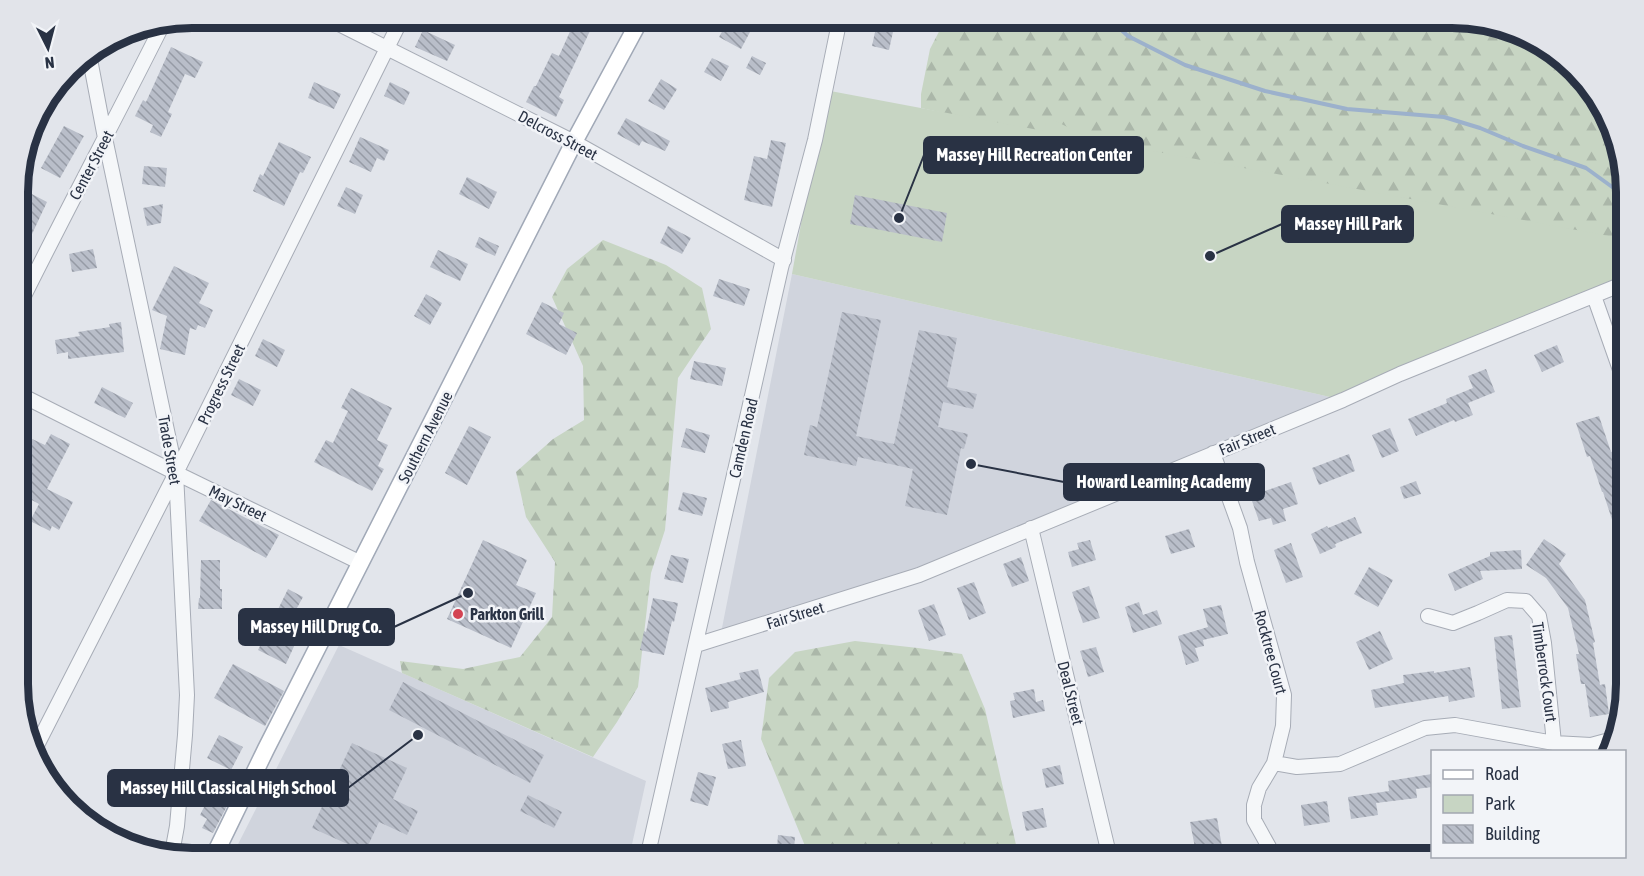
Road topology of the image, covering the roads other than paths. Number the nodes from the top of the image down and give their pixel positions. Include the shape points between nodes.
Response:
1 (347, 28) edge
2 (397, 28) edge
3 (636, 28) edge
4 (838, 28) edge
5 (160, 32) edge
6 (388, 48) junction
7 (91, 64) edge
8 (105, 138) junction
9 (573, 142) junction
10 (784, 260) junction
11 (29, 286) edge
12 (1616, 287) edge
13 (1594, 296) junction
14 (1616, 358) edge
15 (29, 399) edge
16 (1213, 453) junction
17 (176, 473) junction
18 (1031, 528) junction
19 (361, 563) junction
20 (1428, 616) dead end
21 (696, 645) junction
22 (1605, 741) edge
23 (40, 742) edge
24 (1554, 743) junction
25 (1274, 763) junction
26 (173, 846) edge
27 (1107, 847) edge
28 (1269, 847) dead end
29 (218, 848) edge
30 (649, 848) edge

1 - 6 street, Delcross Street
2 - 6 street, Progress Street
3 - 9 main road, Southern Avenue
4 - 10 street, Camden Road via 815,140
5 - 8 street, Center Street
6 - 9 street, Delcross Street
6 - 17 street, Progress Street
7 - 8 street, Trade Street
8 - 11 street, Center Street
8 - 17 street, Trade Street
9 - 10 street, Delcross Street
9 - 19 main road, Southern Avenue
10 - 21 street, Camden Road
12 - 13 street, Fair Street
13 - 14 street
13 - 16 street, Fair Street
15 - 17 street, May Street
16 - 18 street, Fair Street
16 - 25 street, Rocktree Court via 1240,528 1284,695 1283,726
17 - 19 street, May Street
17 - 23 street, Progress Street
17 - 26 street, Trade Street via 187,694
18 - 21 street, Fair Street via 910,578
18 - 27 street, Deal Street
19 - 29 main road, Southern Avenue
20 - 24 street, Timberrock Court via 1453,623 1507,600 1526,601 1539,616
21 - 30 street, Camden Road
22 - 24 street via 1592,745
24 - 25 street via 1455,725 1425,728 1340,765 1297,767
25 - 28 street, Rocktree Court via 1254,805 1254,820

